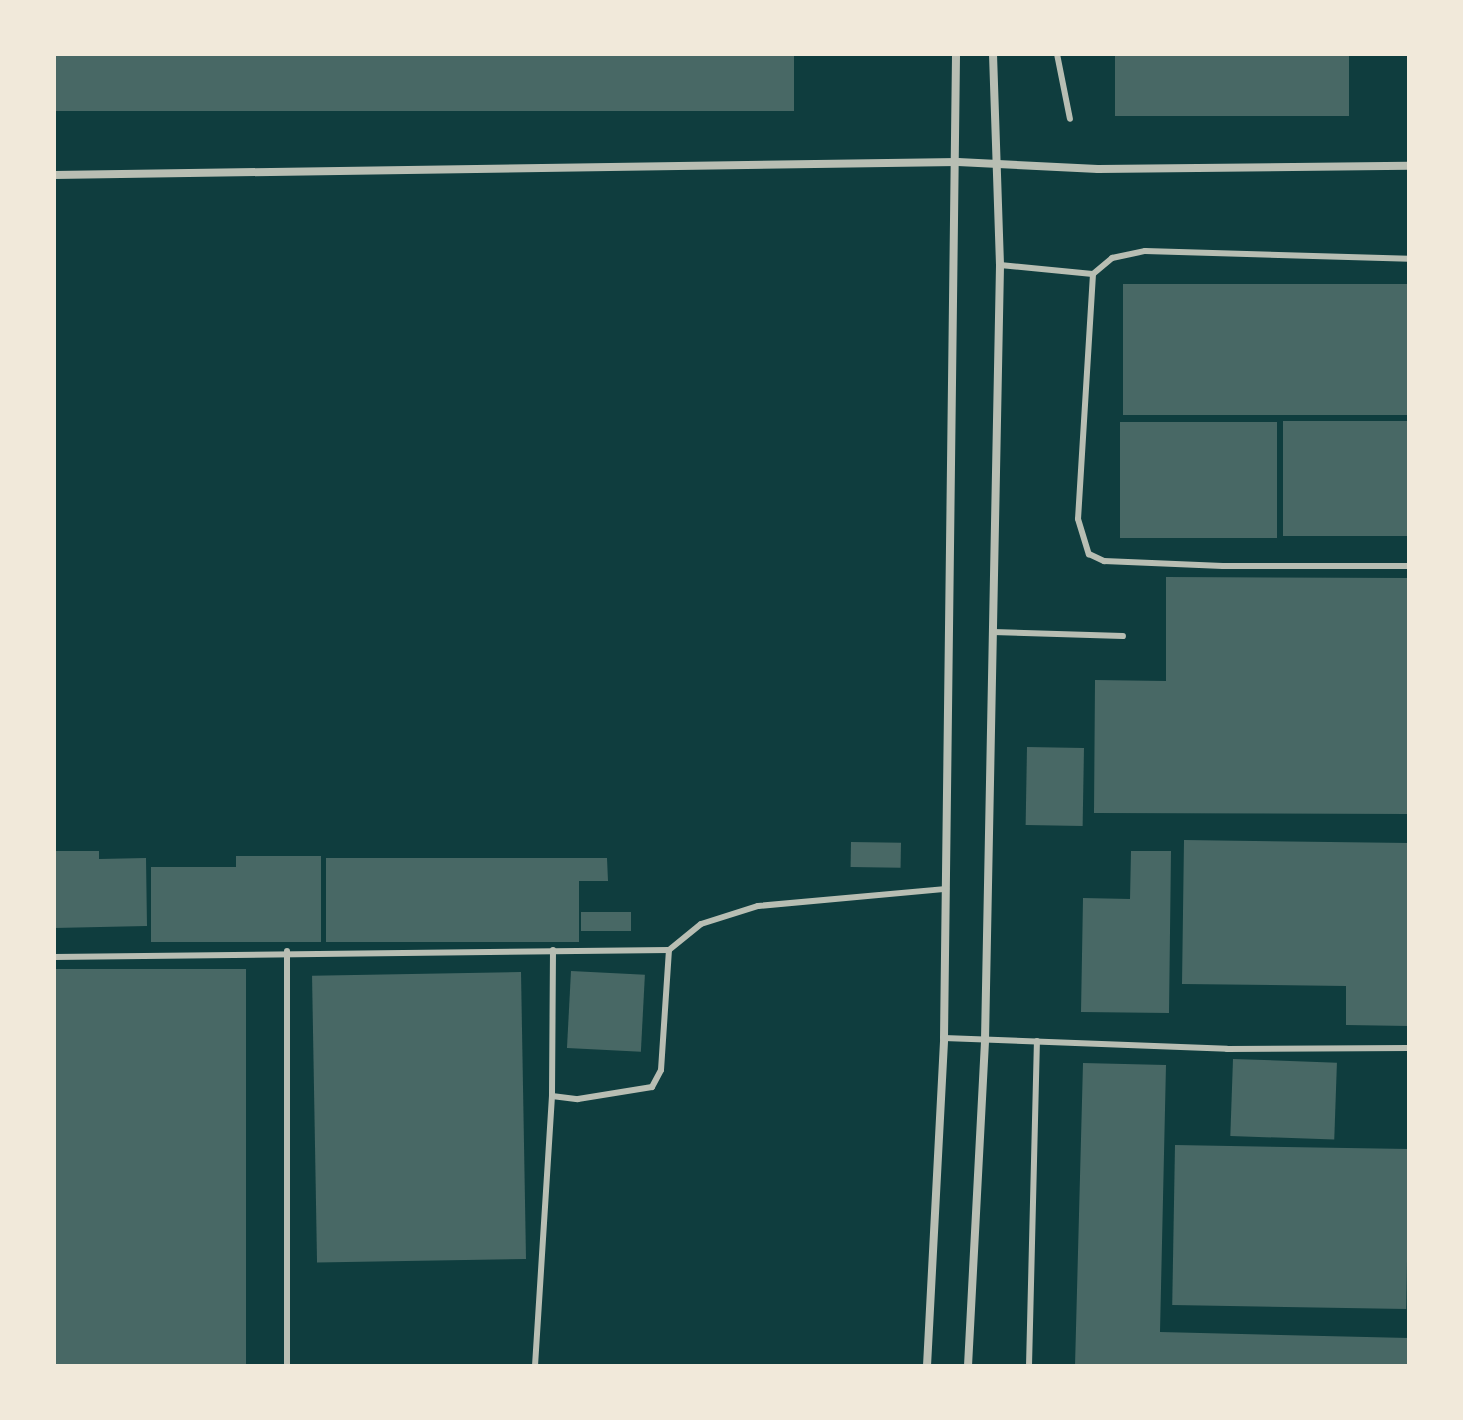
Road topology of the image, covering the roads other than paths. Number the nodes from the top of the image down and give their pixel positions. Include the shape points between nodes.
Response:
1 (956, 54) edge
2 (993, 54) edge
3 (1057, 54) edge
4 (1070, 119) dead end
5 (958, 162) junction
6 (995, 163) junction
7 (1409, 166) edge
8 (54, 175) edge
9 (1409, 259) edge
10 (1000, 265) junction
11 (1093, 274) junction
12 (1409, 566) edge
13 (993, 632) junction
14 (1123, 636) dead end
15 (946, 889) junction
16 (553, 950) junction
17 (669, 950) junction
18 (287, 951) junction
19 (54, 957) edge
20 (944, 1038) junction
21 (985, 1040) junction
22 (1037, 1041) junction
23 (1409, 1048) edge
24 (552, 1096) junction
25 (287, 1366) edge
26 (535, 1366) edge
27 (927, 1366) edge
28 (968, 1366) edge
29 (1029, 1366) edge

1 - 5 street
2 - 6 street
3 - 4 lane
5 - 6 street
5 - 8 street
5 - 15 street
6 - 7 street via 1098,169
6 - 10 street
9 - 11 lane via 1145,251 1112,258
10 - 11 lane
10 - 13 street
11 - 12 lane via 1078,519 1089,554 1104,561 1223,566
13 - 14 lane
13 - 21 street
15 - 17 lane via 758,906 701,924
15 - 20 street
16 - 17 lane
16 - 18 lane
16 - 24 lane
17 - 24 lane via 661,1070 652,1087 578,1099
18 - 19 lane
18 - 25 lane
20 - 21 lane
20 - 27 street
21 - 22 lane
21 - 28 street
22 - 23 lane
22 - 29 lane
24 - 26 lane

